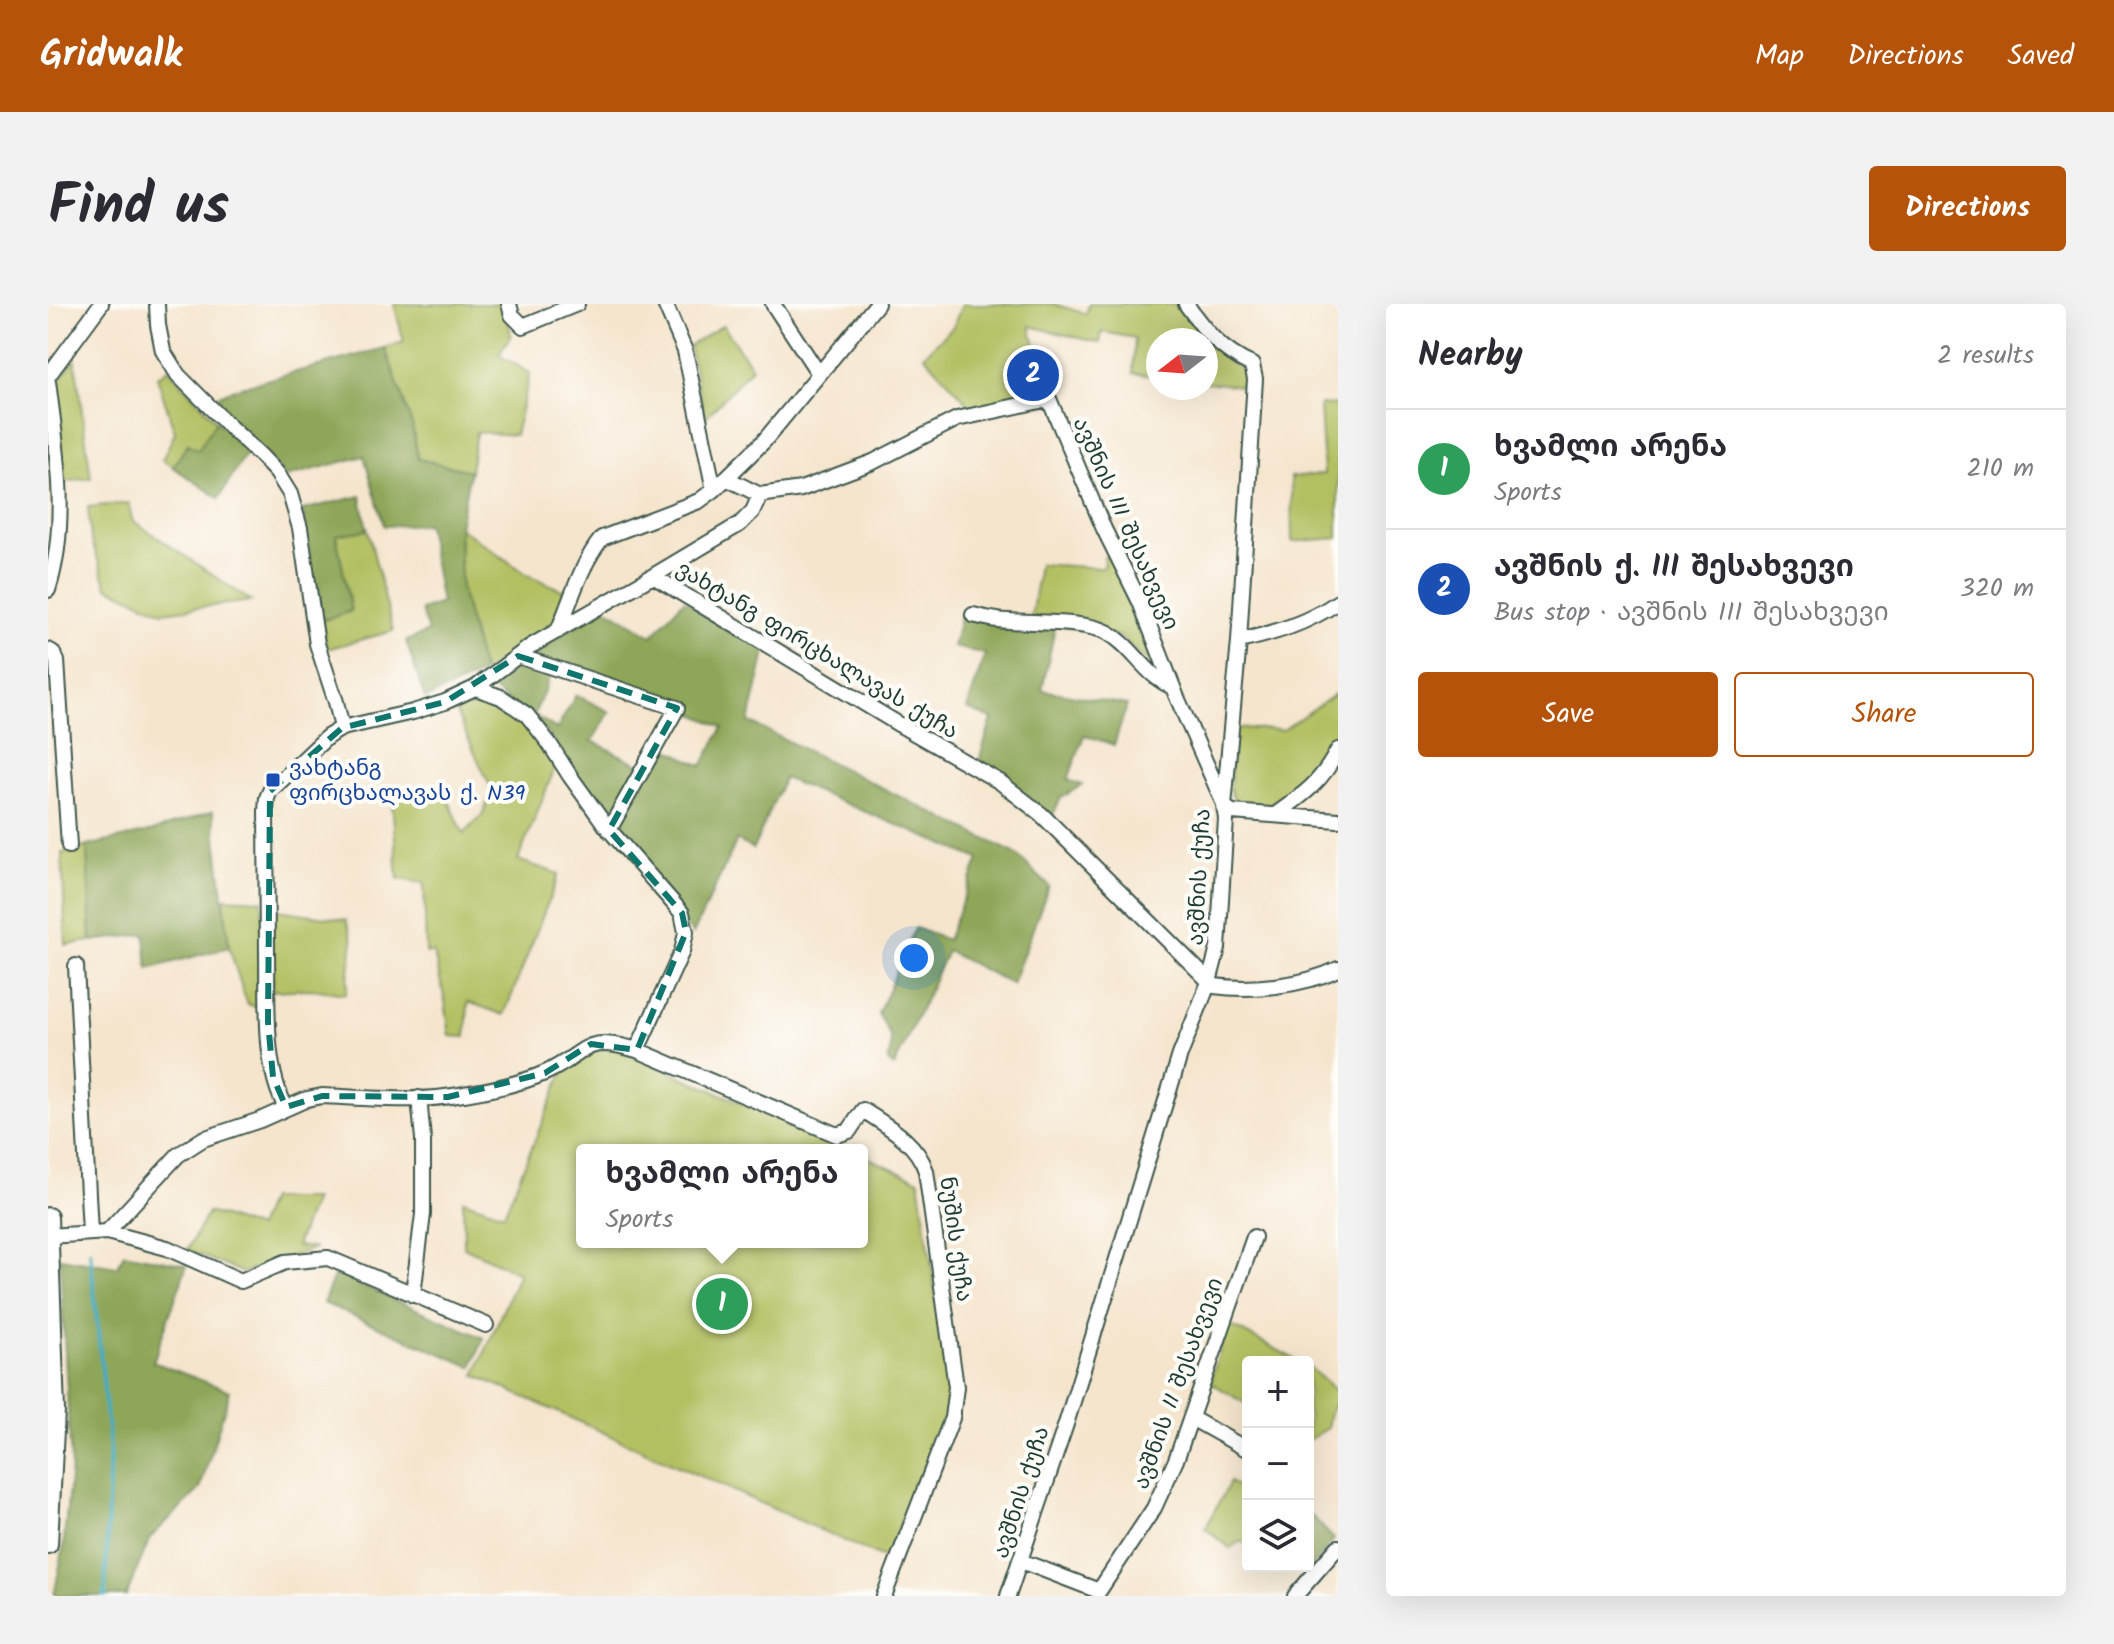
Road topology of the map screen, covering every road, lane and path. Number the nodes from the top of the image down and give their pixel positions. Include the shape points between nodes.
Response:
1 (101, 304) edge
2 (157, 304) edge
3 (509, 304) edge
4 (577, 304) edge
5 (665, 304) edge
6 (773, 304) edge
7 (877, 304) edge
8 (1186, 304) edge
9 (819, 374) junction
10 (48, 379) edge
11 (726, 478) junction
12 (714, 490) junction
13 (760, 495) junction
14 (653, 576) junction
15 (48, 590) edge
16 (1338, 602) edge
17 (973, 615) dead end
18 (558, 631) junction
19 (1239, 641) junction
20 (48, 650) edge
21 (518, 656) junction
22 (1173, 687) junction
23 (475, 688) junction
24 (342, 728) junction
25 (1338, 750) edge
26 (1224, 806) junction
27 (1275, 815) junction
28 (1338, 820) edge
29 (609, 830) junction
30 (69, 846) dead end
31 (76, 966) dead end
32 (1338, 969) edge
33 (1209, 982) junction
34 (637, 1050) junction
35 (419, 1098) junction
36 (286, 1107) junction
37 (48, 1217) edge
38 (90, 1232) junction
39 (107, 1232) junction
40 (49, 1236) edge
41 (1254, 1237) dead end
42 (413, 1295) junction
43 (486, 1325) dead end
44 (1191, 1418) junction
45 (1242, 1447) edge
46 (48, 1544) edge
47 (1338, 1547) edge
48 (1021, 1561) junction
49 (884, 1596) edge
50 (1008, 1596) edge
51 (1295, 1596) edge

1 - 10 street
2 - 24 street via 163,351 178,375 277,473 290,494 317,644
3 - 4 street via 523,326
5 - 12 street via 685,351
6 - 9 street
7 - 9 street
8 - 19 street, ავშნის ქუჩა via 1218,344 1252,365 1255,379
9 - 11 street
10 - 15 street via 60,529
11 - 12 street
11 - 13 street
12 - 18 street via 699,501 602,538
13 - 14 street via 740,524
13 - 22 street, ავშნის III შესახვევი via 801,489 844,474 957,419 1049,399
14 - 18 street, ვახტანგ ფირცხალავას ქუჩა
14 - 33 street, ვახტანგ ფირცხალავას ქუჩა via 1000,782 1041,814
16 - 19 street via 1296,625
17 - 22 street via 1105,631
18 - 21 street, ვახტანგ ფირცხალავას ქუჩა
19 - 26 street, ავშნის ქუჩა
20 - 30 street via 57,661
21 - 23 street, ვახტანგ ფირცხალავას ქუჩა
21 - 29 street via 677,708
22 - 26 street, ავშნის III შესახვევი
23 - 24 street, ვახტანგ ფირცხალავას ქუჩა via 413,712
23 - 29 street via 527,715
24 - 36 street, ვახტანგ ფირცხალავას ქუჩა via 276,784 267,798 268,1022 273,1077
25 - 27 street via 1318,781
26 - 27 street via 1232,812
26 - 33 street, ავშნის ქუჩა via 1218,948
27 - 28 street
29 - 34 street via 682,913 686,932
31 - 38 street
32 - 33 street via 1268,988
33 - 48 street, ავშნის ქუჩა via 1180,1055
34 - 35 street via 591,1044 545,1073 468,1094
34 - 49 street, ნუშის ქუჩა via 837,1135 849,1131 863,1110 922,1158 955,1402
35 - 36 street via 322,1096
35 - 42 street via 423,1214
36 - 39 street via 203,1139 178,1155
37 - 40 street
38 - 39 street
38 - 40 street
39 - 42 street via 167,1248 241,1281 285,1262 328,1258
40 - 46 street via 55,1411
41 - 44 street, ავშნის II შესახვევი
42 - 43 street
44 - 45 street
44 - 48 street, ავშნის II შესახვევი via 1154,1508 1099,1591
47 - 51 street
48 - 50 street, ავშნის ქუჩა

